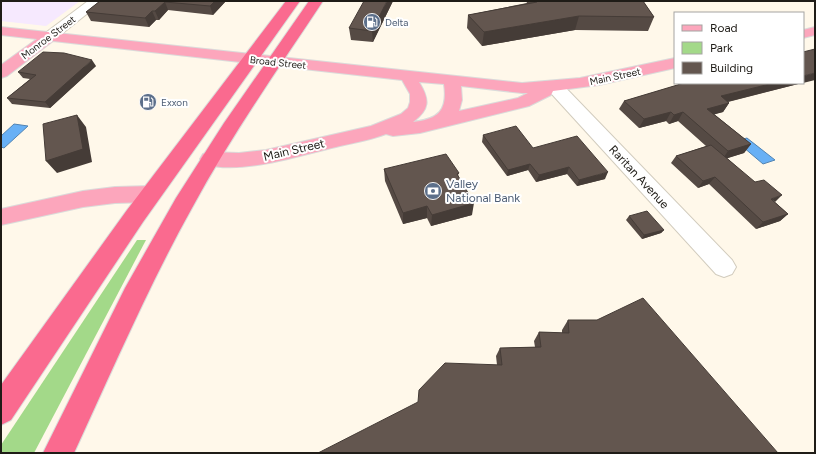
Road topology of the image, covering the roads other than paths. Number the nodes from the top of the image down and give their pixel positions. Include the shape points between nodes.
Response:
1 (96, 1) edge
2 (293, 1) edge
3 (316, 1) edge
4 (1, 31) edge
5 (815, 31) edge
6 (804, 34) edge
7 (49, 37) junction
8 (250, 59) junction
9 (275, 62) junction
10 (674, 63) edge
11 (1, 73) edge
12 (408, 76) junction
13 (452, 81) junction
14 (555, 87) junction
15 (441, 121) junction
16 (376, 131) junction
17 (210, 159) junction
18 (151, 194) junction
19 (1, 217) edge
20 (724, 267) dead end
21 (1, 410) edge
22 (58, 453) edge

1 - 7 street, Monroe Street
2 - 8 highway
3 - 9 highway
4 - 7 main road, Broad Street
5 - 6 main road
7 - 8 main road, Broad Street
7 - 11 main road, Monroe Street
8 - 9 main road, Broad Street
8 - 18 highway
9 - 12 main road, Broad Street
9 - 17 highway
10 - 14 main road, Main Street
12 - 13 main road, Broad Street
12 - 16 main road, Main Street via 418,94 419,102 415,111 407,118
13 - 14 main road, Broad Street via 504,87
13 - 15 main road via 452,107
14 - 15 main road, Main Street via 523,102
14 - 20 street, Raritan Avenue
15 - 16 main road, Main Street via 413,128
16 - 17 main road, Main Street via 257,158
17 - 22 highway via 152,263
18 - 19 main road via 102,196
18 - 21 highway

